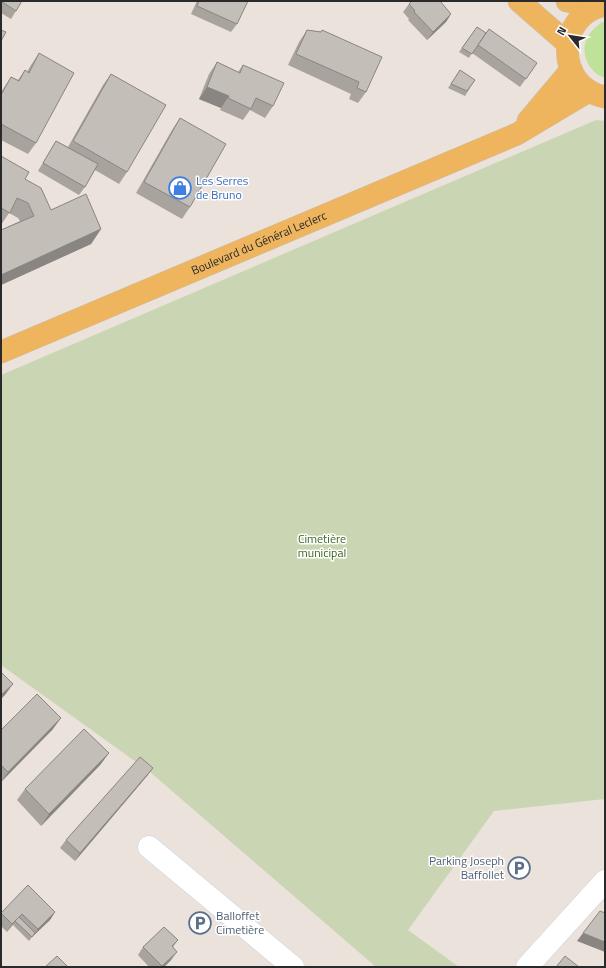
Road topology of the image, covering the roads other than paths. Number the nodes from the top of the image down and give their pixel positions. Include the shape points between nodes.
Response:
1 (519, 1) edge
2 (567, 1) edge
3 (601, 6) edge
4 (567, 43) junction
5 (571, 70) junction
6 (597, 94) edge
7 (517, 134) junction
8 (1, 352) edge
9 (149, 847) dead end
10 (605, 882) edge
11 (294, 967) edge
12 (527, 967) edge

1 - 4 main road
2 - 3 main road
3 - 4 main road via 586,13 578,21
4 - 5 main road via 567,57
5 - 6 main road via 582,86
5 - 7 main road, Boulevard du Général Leclerc
6 - 7 main road, Boulevard du Général Leclerc
7 - 8 main road, Boulevard du Général Leclerc
9 - 11 street via 218,915
10 - 12 street

